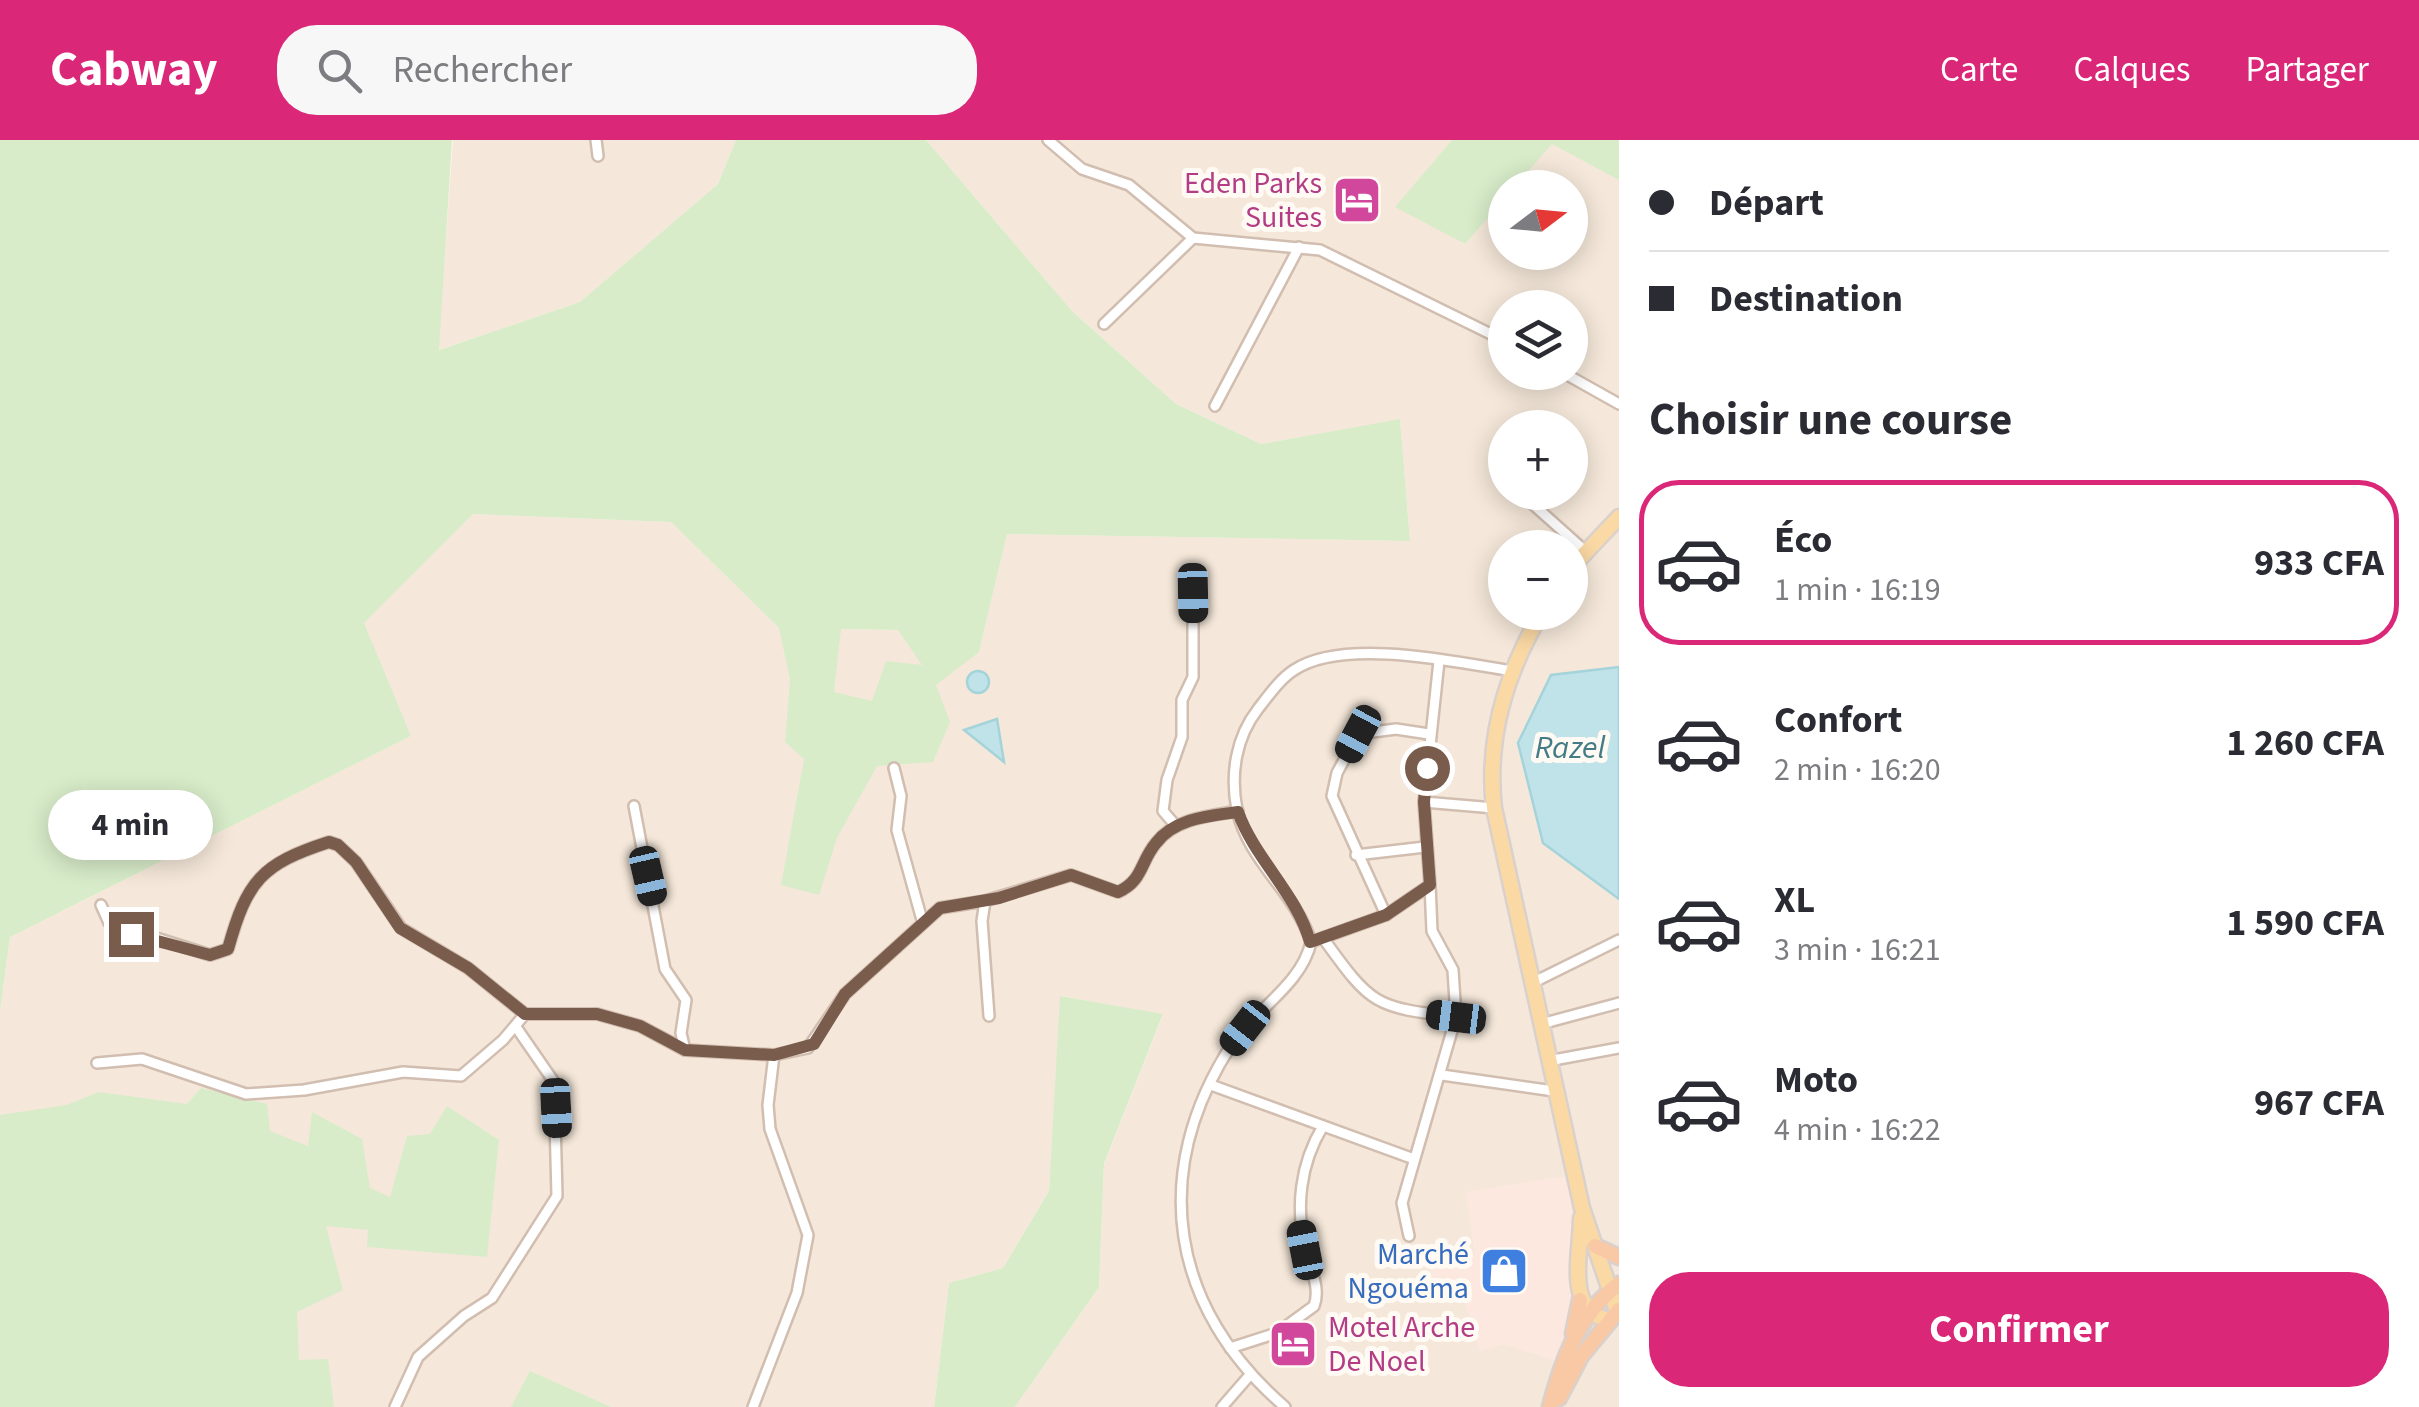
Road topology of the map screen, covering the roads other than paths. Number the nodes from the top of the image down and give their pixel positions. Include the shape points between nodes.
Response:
1 (596, 140) edge
2 (1048, 140) edge
3 (598, 156) dead end
4 (1193, 238) junction
5 (1298, 246) junction
6 (1104, 324) dead end
7 (1488, 332) edge
8 (1588, 387) edge
9 (1619, 404) edge
10 (1215, 406) dead end
11 (1540, 510) edge
12 (1619, 517) edge
13 (1562, 530) edge
14 (1588, 546) edge
15 (1193, 593) dead end
16 (1533, 630) edge
17 (1439, 660) junction
18 (1512, 670) junction
19 (1429, 734) junction
20 (894, 768) dead end
21 (1424, 802) junction
22 (634, 806) dead end
23 (1494, 808) junction
24 (1238, 812) junction
25 (1176, 826) junction
26 (1426, 847) junction
27 (1356, 855) junction
28 (1430, 885) junction
29 (985, 901) junction
30 (101, 905) dead end
31 (1386, 915) junction
32 (922, 920) junction
33 (1323, 938) junction
34 (1619, 940) edge
35 (1310, 942) junction
36 (1529, 985) junction
37 (1619, 1004) edge
38 (525, 1014) junction
39 (990, 1016) dead end
40 (1456, 1017) junction
41 (1538, 1025) junction
42 (516, 1028) junction
43 (1619, 1048) edge
44 (685, 1050) junction
45 (774, 1055) junction
46 (1546, 1061) junction
47 (97, 1063) dead end
48 (1442, 1075) junction
49 (1212, 1085) junction
50 (1554, 1091) junction
51 (1323, 1126) junction
52 (1414, 1159) junction
53 (1582, 1208) junction
54 (1410, 1236) dead end
55 (1594, 1246) junction
56 (1619, 1257) edge
57 (1615, 1287) edge
58 (1580, 1300) junction
59 (1589, 1314) junction
60 (1615, 1314) edge
61 (1572, 1343) junction
62 (1230, 1348) junction
63 (1249, 1376) junction
64 (395, 1407) edge
65 (753, 1407) edge
66 (1222, 1407) edge
67 (1284, 1407) edge
68 (1552, 1407) edge

1 - 3 street
2 - 4 street via 1082,168 1129,185
4 - 5 street
4 - 6 street
5 - 7 street via 1349,263
5 - 10 street
8 - 9 street
11 - 13 street
12 - 14 main road
15 - 25 street via 1193,677 1182,700 1182,737 1163,811
16 - 18 main road
17 - 18 street
17 - 19 street
17 - 24 street via 1347,656 1294,670 1243,730 1236,761
18 - 23 main road via 1494,736
19 - 21 street
19 - 27 street via 1358,734 1336,773 1332,796
20 - 32 street via 901,796 897,830
21 - 23 street
21 - 26 street
22 - 44 street via 665,969 686,1000
23 - 36 main road
24 - 25 street
24 - 35 street
25 - 29 street via 1154,845 1138,879 1118,892 1071,875
26 - 27 street
26 - 28 street
27 - 31 street
28 - 31 street
28 - 40 street via 1432,931 1453,970
29 - 32 street via 940,908
29 - 39 street
30 - 38 street via 109,923 131,934 222,953 256,880 274,863 329,842 356,862 400,928 468,968
31 - 33 street
32 - 45 street via 845,994 814,1044
33 - 35 street
33 - 40 street via 1356,984 1391,1009
34 - 36 street
35 - 49 street via 1302,966 1232,1045
36 - 41 main road
37 - 41 street
38 - 42 street
38 - 44 street via 597,1014 640,1026
40 - 48 street
41 - 46 main road
42 - 47 street via 461,1076 403,1072 304,1090 237,1093 142,1059
42 - 64 street via 554,1082 557,1196 492,1298 418,1356
43 - 46 street
44 - 45 street
45 - 65 street via 770,1129 808,1235 796,1293
46 - 50 main road
48 - 50 street
48 - 52 street
49 - 51 street
49 - 62 street via 1188,1142 1180,1201 1197,1292
50 - 53 main road
51 - 52 street
51 - 62 street via 1300,1198 1299,1221 1318,1290 1314,1306 1277,1333
52 - 54 street via 1402,1203
53 - 55 main road
53 - 58 main road
55 - 56 highway
55 - 57 main road
57 - 59 highway
57 - 60 main road
58 - 59 main road
58 - 61 highway
59 - 60 main road
59 - 61 highway
60 - 68 highway
61 - 68 highway
62 - 63 street
63 - 66 street
63 - 67 street

